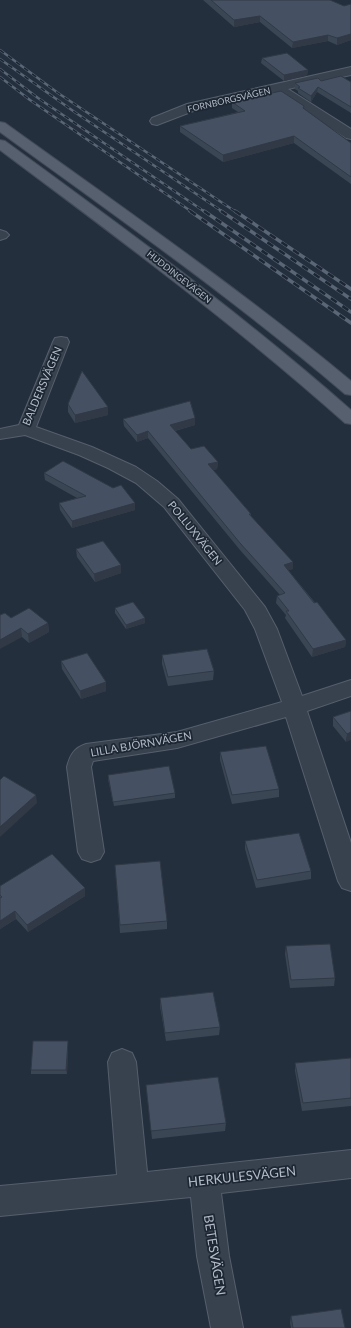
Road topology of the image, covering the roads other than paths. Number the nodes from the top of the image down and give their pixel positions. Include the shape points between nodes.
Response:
1 (351, 71) edge
2 (278, 88) junction
3 (157, 121) dead end
4 (0, 126) edge
5 (351, 135) edge
6 (0, 144) edge
7 (61, 342) dead end
8 (351, 390) edge
9 (351, 419) edge
10 (26, 429) junction
11 (0, 434) edge
12 (351, 688) edge
13 (294, 707) junction
14 (91, 852) dead end
15 (351, 881) edge
16 (122, 1062) dead end
17 (351, 1164) edge
18 (204, 1181) junction
19 (133, 1188) junction
20 (0, 1201) edge
21 (227, 1328) edge

1 - 2 street, FORNBORGSVÄGEN
2 - 3 street, FORNBORGSVÄGEN via 192,107
2 - 5 street, FORNBORGSVÄGEN
4 - 8 main road, HUDDINGEVÄGEN via 186,258
6 - 9 main road, HUDDINGEVÄGEN via 141,247 301,373
7 - 10 street, BALDERSVÄGEN
10 - 11 street, BALDERSVÄGEN
10 - 13 street, POLLUXVÄGEN via 91,453 143,479 171,503 254,607 269,636
12 - 13 street
13 - 14 street, LILLA BJÖRNVÄGEN via 177,740 86,754 81,759 79,768
13 - 15 street, POLLUXVÄGEN
16 - 19 street
17 - 18 street, HERKULESVÄGEN
18 - 19 street, HERKULESVÄGEN
18 - 21 street, BETESVÄGEN via 213,1256
19 - 20 street, HERKULESVÄGEN

